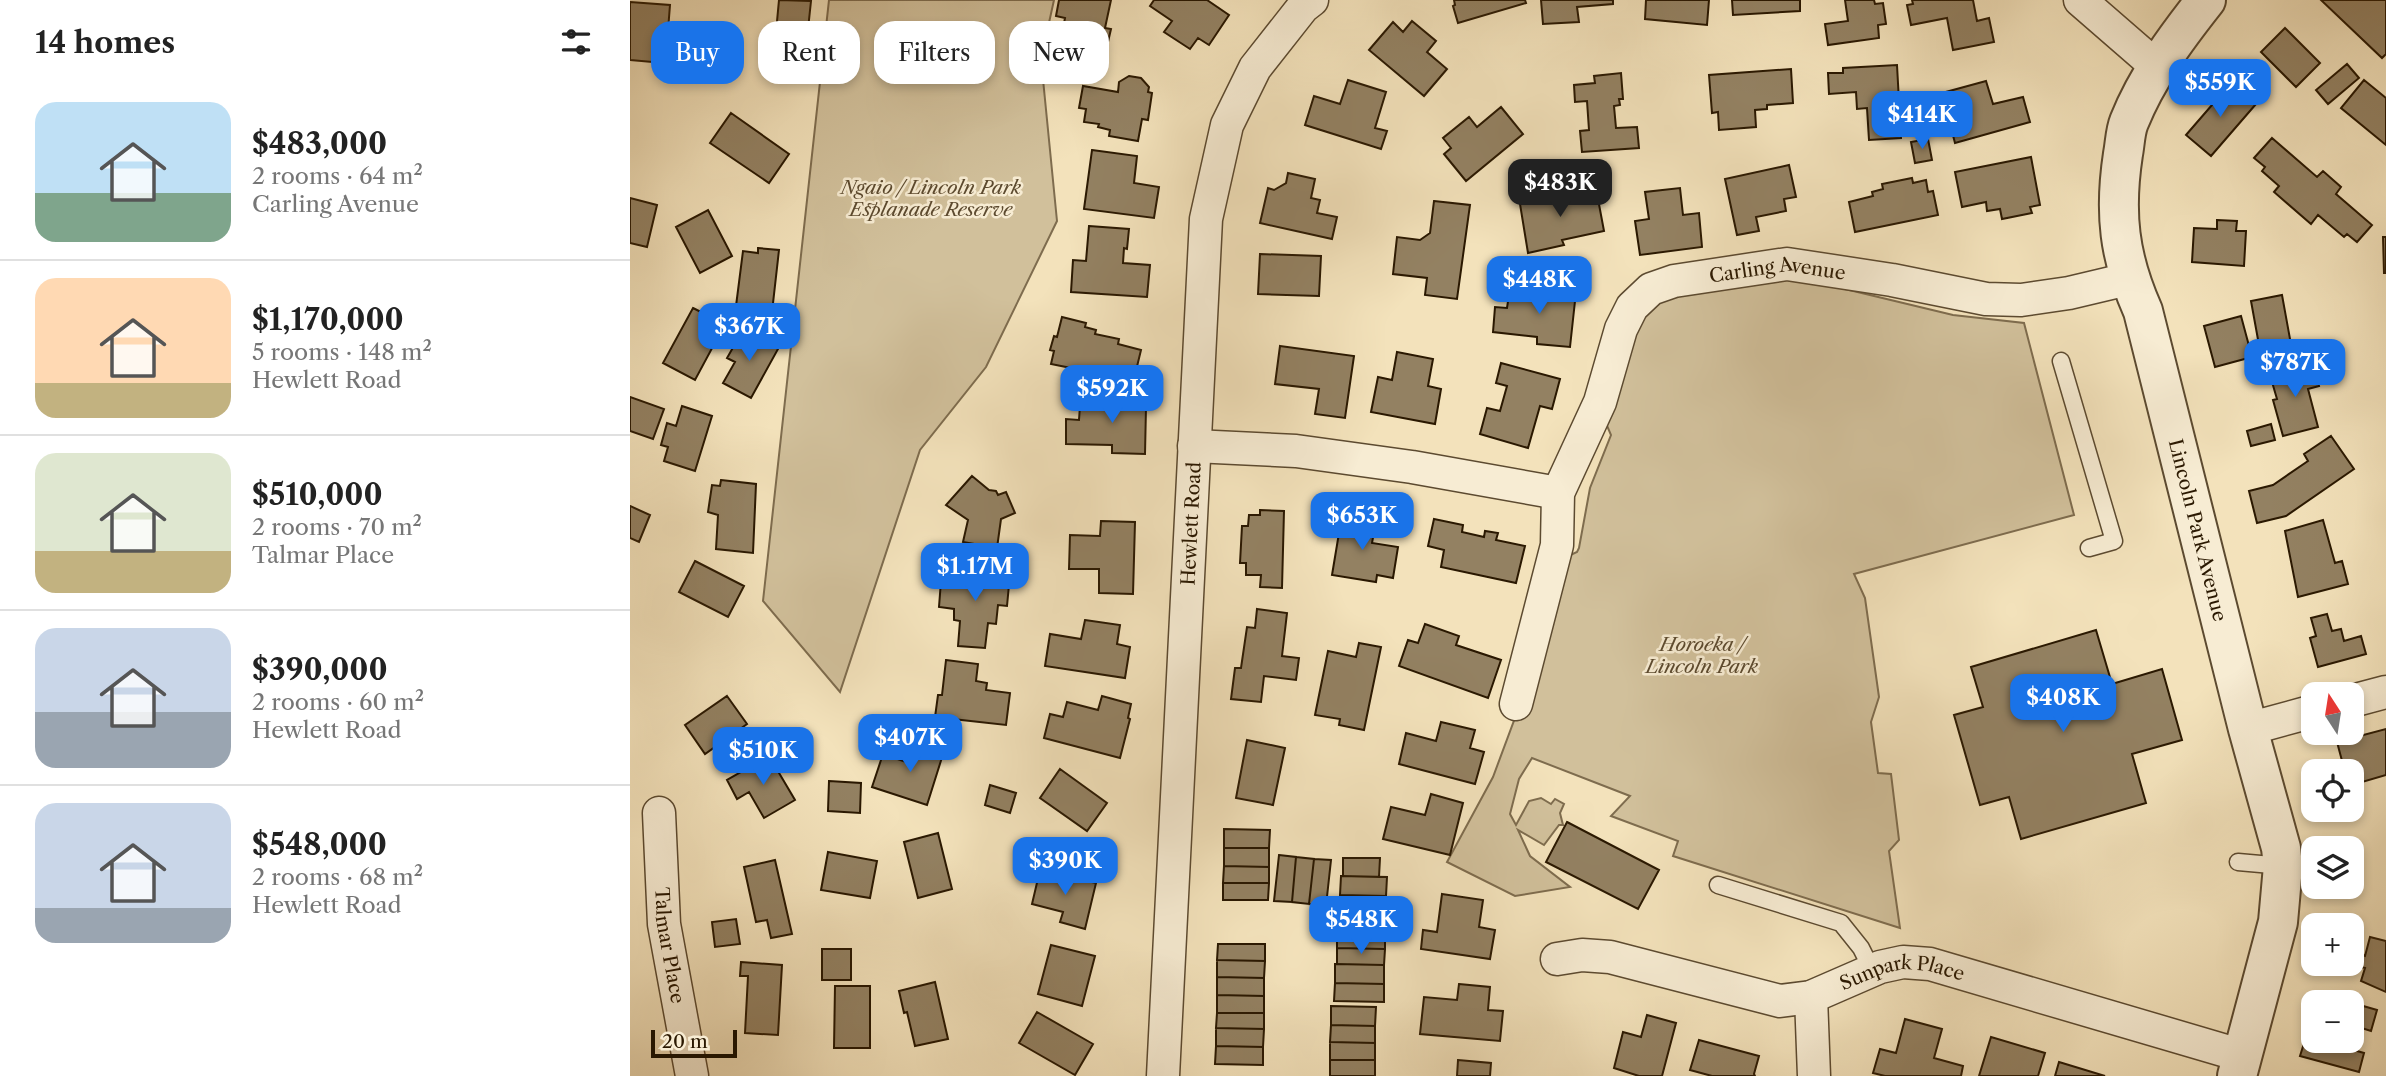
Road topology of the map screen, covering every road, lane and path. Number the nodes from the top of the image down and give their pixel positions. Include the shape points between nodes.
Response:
1 (1312, 0) edge
2 (2080, 0) edge
3 (2206, 0) edge
4 (2156, 66) junction
5 (2129, 279) junction
6 (2061, 361) dead end
7 (1194, 446) junction
8 (1558, 493) junction
9 (2090, 548) dead end
10 (2386, 692) edge
11 (2364, 698) edge
12 (1516, 704) dead end
13 (2301, 715) edge
14 (2248, 729) junction
15 (659, 813) dead end
16 (2238, 862) dead end
17 (2283, 866) junction
18 (1718, 886) dead end
19 (1557, 959) dead end
20 (1872, 970) junction
21 (1811, 997) junction
22 (2240, 1066) edge
23 (692, 1076) edge
24 (1163, 1076) edge
25 (1814, 1076) edge

1 - 7 street, Hewlett Road via 1255,68 1227,125 1206,219
2 - 4 street
3 - 4 street, Lincoln Park Avenue
4 - 5 street, Lincoln Park Avenue via 2128,124 2120,173 2118,221
5 - 8 street, Carling Avenue via 2021,300 1986,299 1787,264 1674,281 1651,289 1632,307 1621,329 1600,402
5 - 14 street, Lincoln Park Avenue via 2143,311
6 - 9 lane via 2113,541
7 - 8 street via 1296,451
7 - 24 street, Hewlett Road
8 - 12 street, Carling Avenue via 1557,545
10 - 11 street
13 - 14 street
14 - 17 street, Lincoln Park Avenue
15 - 23 street, Talmar Place via 664,924
16 - 17 lane
17 - 22 street, Lincoln Park Avenue via 2278,922
18 - 20 lane via 1841,923
19 - 21 street, Sunpark Place via 1610,957 1766,999
20 - 21 street, Sunpark Place
20 - 22 street, Sunpark Place via 1903,962 1930,964
21 - 25 street

